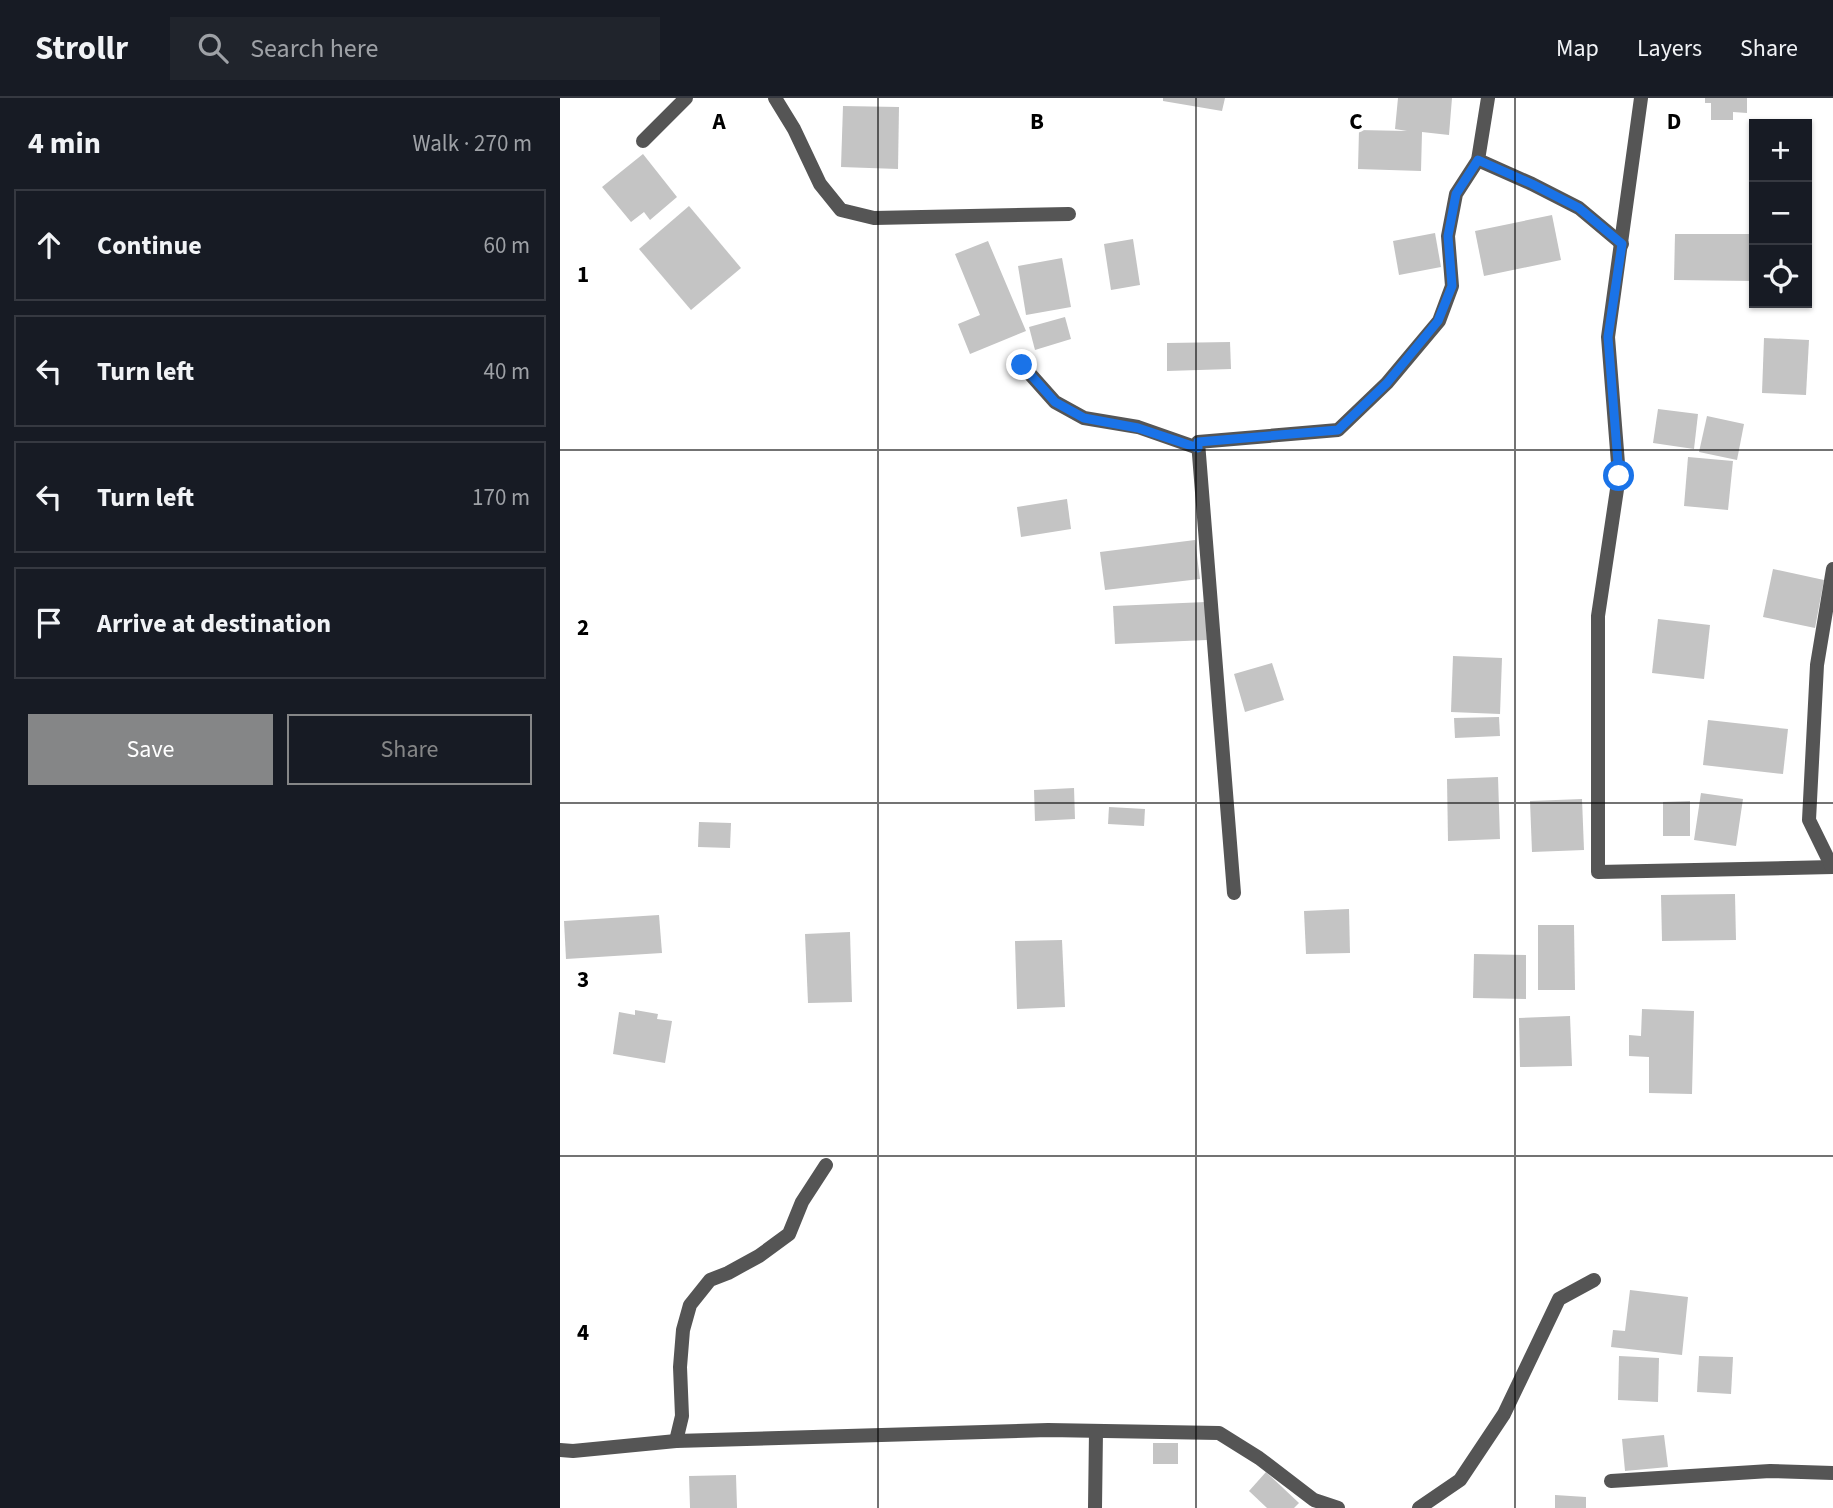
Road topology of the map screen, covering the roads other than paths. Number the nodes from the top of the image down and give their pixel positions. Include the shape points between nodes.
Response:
1 (686, 98) edge
2 (775, 98) edge
3 (1488, 98) edge
4 (1641, 98) edge
5 (643, 141) dead end
6 (1478, 160) junction
7 (1069, 214) dead end
8 (1622, 244) junction
9 (1022, 365) dead end
10 (1198, 448) junction
11 (1833, 569) edge
12 (1833, 867) edge
13 (1234, 893) dead end
14 (826, 1165) dead end
15 (1594, 1280) dead end
16 (1096, 1431) junction
17 (676, 1441) junction
18 (560, 1450) edge
19 (1833, 1474) edge
20 (1611, 1481) dead end
21 (1095, 1508) edge
22 (1338, 1508) edge
23 (1419, 1508) edge

1 - 5 street
2 - 7 street via 820,184 841,210 874,218
3 - 6 street
4 - 8 street
6 - 8 street via 1579,208
6 - 10 street via 1456,194 1448,236 1452,286 1438,321 1387,383 1338,430 1198,442
8 - 12 street via 1608,337 1619,476 1598,616 1598,872
9 - 10 street via 1055,402 1084,418 1138,428
10 - 13 street
11 - 12 street via 1817,665 1809,820
14 - 17 street via 802,1202 789,1234 759,1256 710,1280 690,1304 680,1367 682,1416
15 - 23 street via 1559,1299 1504,1414 1460,1480
16 - 17 street
16 - 21 street
16 - 22 street via 1219,1433 1314,1500
17 - 18 street
19 - 20 street via 1769,1471

